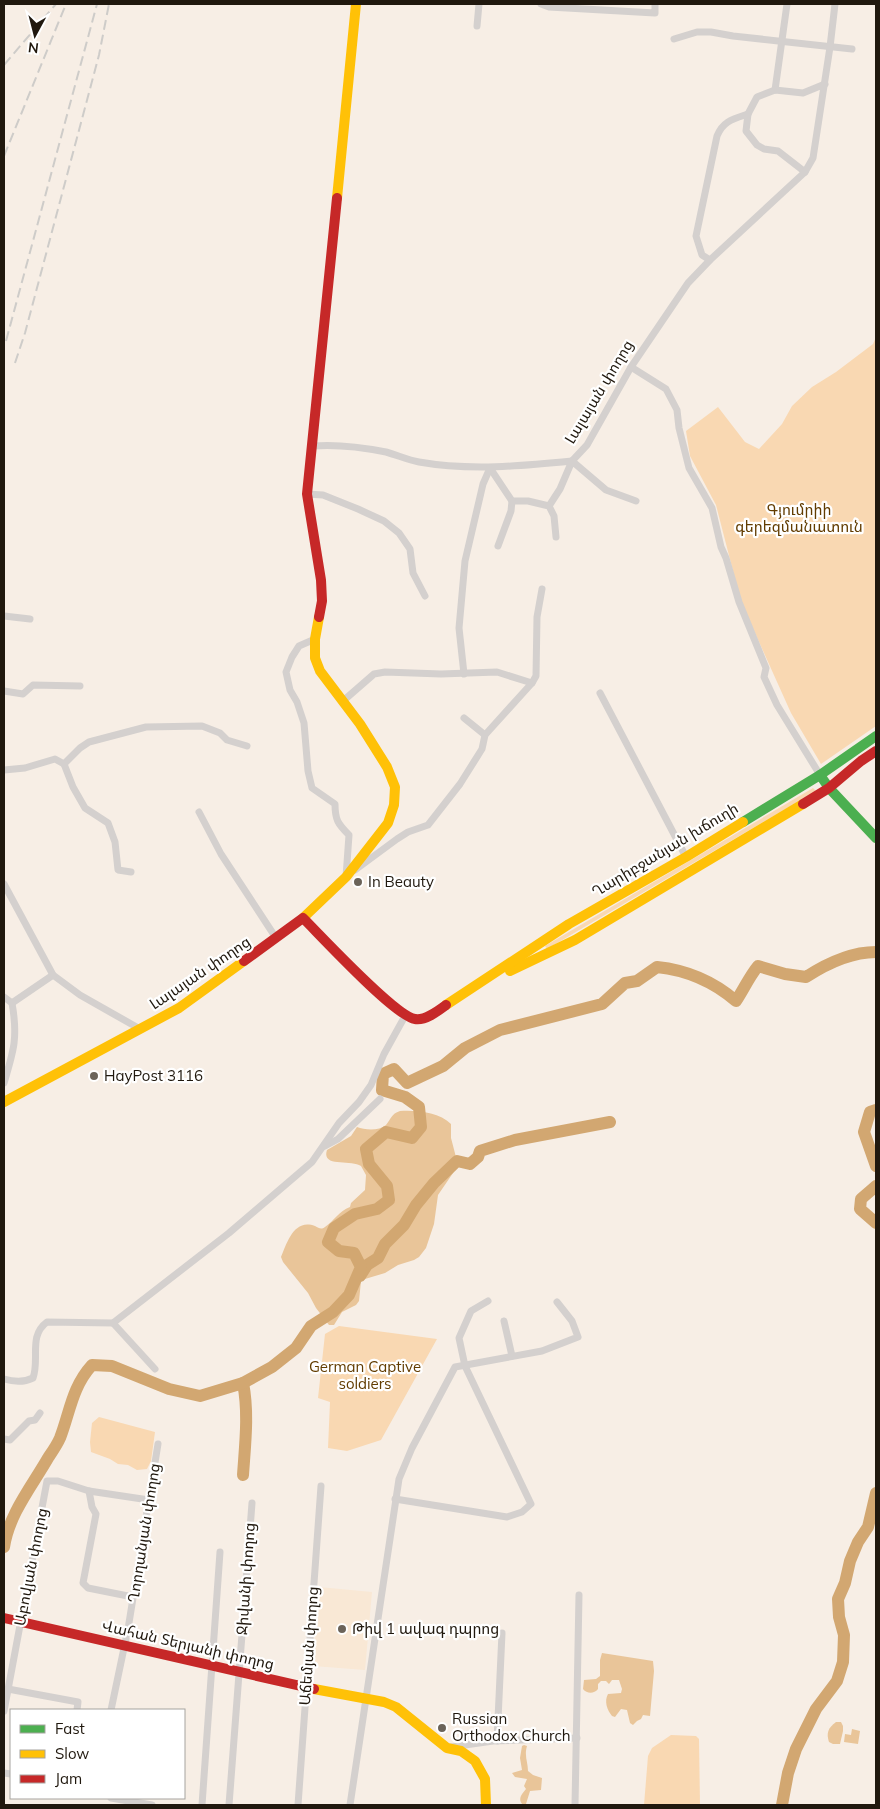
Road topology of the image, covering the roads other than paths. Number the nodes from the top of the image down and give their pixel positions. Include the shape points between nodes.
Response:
1 (356, 4) edge
2 (478, 4) edge
3 (541, 4) edge
4 (655, 4) edge
5 (787, 4) edge
6 (835, 4) edge
7 (478, 26) dead end
8 (674, 39) dead end
9 (782, 42) junction
10 (830, 47) junction
11 (852, 49) dead end
12 (824, 84) junction
13 (775, 90) junction
14 (748, 114) junction
15 (805, 172) junction
16 (710, 260) junction
17 (631, 367) junction
18 (313, 446) junction
19 (572, 461) junction
20 (490, 468) junction
21 (307, 494) junction
22 (512, 501) junction
23 (636, 501) dead end
24 (549, 506) junction
25 (556, 537) dead end
26 (498, 546) dead end
27 (542, 589) dead end
28 (425, 596) dead end
29 (4, 616) edge
30 (30, 619) dead end
31 (315, 639) junction
32 (464, 674) junction
33 (532, 683) junction
34 (80, 686) dead end
35 (4, 691) edge
36 (600, 693) dead end
37 (343, 701) junction
38 (464, 718) dead end
39 (485, 735) junction
40 (876, 736) edge
41 (247, 746) dead end
42 (876, 751) edge
43 (64, 764) junction
44 (4, 770) edge
45 (820, 775) junction
46 (829, 788) junction
47 (199, 812) dead end
48 (876, 838) edge
49 (686, 857) junction
50 (131, 872) dead end
51 (346, 877) junction
52 (4, 884) edge
53 (303, 918) junction
54 (276, 938) junction
55 (53, 975) junction
56 (470, 991) junction
57 (4, 997) edge
58 (12, 1003) junction
59 (405, 1016) junction
60 (140, 1029) junction
61 (4, 1083) edge
62 (380, 1099) dead end
63 (4, 1102) edge
64 (325, 1146) junction
65 (488, 1301) dead end
66 (557, 1302) dead end
67 (504, 1320) dead end
68 (113, 1323) junction
69 (512, 1356) junction
70 (465, 1366) junction
71 (155, 1369) dead end
72 (4, 1379) edge
73 (40, 1413) dead end
74 (4, 1439) edge
75 (158, 1444) dead end
76 (321, 1486) dead end
77 (89, 1491) junction
78 (395, 1499) junction
79 (149, 1500) junction
80 (252, 1503) dead end
81 (220, 1552) dead end
82 (579, 1595) dead end
83 (133, 1597) junction
84 (4, 1618) edge
85 (21, 1622) junction
86 (502, 1633) dead end
87 (124, 1646) junction
88 (213, 1667) junction
89 (240, 1673) junction
90 (306, 1688) junction
91 (8, 1689) junction
92 (366, 1699) junction
93 (77, 1709) edge
94 (111, 1709) edge
95 (4, 1711) edge
96 (577, 1738) junction
97 (498, 1741) junction
98 (447, 1748) junction
99 (120, 1802) edge
100 (152, 1805) edge
101 (202, 1805) edge
102 (229, 1805) edge
103 (298, 1805) edge
104 (350, 1805) edge
105 (486, 1805) edge
106 (575, 1805) edge

1 - 18 main road
2 - 7 street
3 - 4 street via 655,13
5 - 9 street
6 - 10 street, Լալայան փողոց
8 - 9 street via 697,32 711,32
9 - 10 street
9 - 13 street
10 - 11 street
10 - 12 street, Լալայան փողոց
12 - 13 street via 803,93
12 - 15 street, Լալայան փողոց via 813,158
13 - 14 street via 757,97
14 - 15 street via 746,131 757,145 778,151
14 - 16 street via 721,126 717,136 696,236 702,255
15 - 16 street, Լալայան փողոց
16 - 17 street, Լալայան փողոց via 688,283
17 - 19 street, Լալայան փողոց via 587,445
17 - 45 street via 666,389 677,410 689,468 712,508 738,602 766,668 764,677 782,716
18 - 20 street, Լալայան փողոց via 352,445 417,462
18 - 21 main road, Լալայան փողոց
19 - 20 street, Լալայան փողոց
19 - 23 street via 606,490
19 - 24 street
20 - 22 street
20 - 32 street via 483,484 465,561 459,628
21 - 28 street via 322,495 384,521 410,549 414,573
21 - 31 main road, Լալայան փողոց via 321,580 322,601
22 - 24 street
22 - 26 street
24 - 25 street via 554,516
27 - 33 street via 536,676
29 - 30 street
31 - 37 main road, Լալայան փողոց via 315,658 320,671
31 - 51 street via 299,646 286,672 304,723 312,788 335,804 335,817 349,835
32 - 33 street via 497,672
32 - 37 street via 374,674
33 - 39 street, Լալայան փողոց
34 - 35 street via 33,685 23,694
36 - 49 street
37 - 51 main road, Լալայան փողոց via 387,767 395,787 388,823
38 - 39 street
39 - 51 street, Լալայան փողոց via 482,749 428,826 408,832
40 - 45 main road, Ղարիբջանյան խճուղի
41 - 43 street via 227,740 220,733 202,726 146,727 89,742
42 - 46 main road, Ղարիբջանյան խճուղի
43 - 44 street via 55,759
43 - 50 street via 85,808 108,823 115,842 118,870
45 - 46 main road
45 - 49 main road, Ղարիբջանյան խճուղի
46 - 48 main road
46 - 56 main road, Ղարիբջանյան խճուղի via 575,940
47 - 54 street via 221,854
49 - 56 main road, Ղարիբջանյան խճուղի via 569,924
51 - 53 main road, Լալայան փողոց
52 - 55 street
53 - 54 main road, Լալայան փողոց
53 - 59 main road
54 - 60 main road, Լալայան փողոց via 179,1008
55 - 58 street
55 - 60 street via 80,995
56 - 59 main road, Ղարիբջանյան խճուղի via 433,1014 417,1020
57 - 58 street
58 - 61 street via 16,1024 14,1050
59 - 64 street via 371,1086 339,1123
60 - 63 main road, Լալայան փողոց
62 - 64 street via 338,1140
64 - 68 street via 312,1162 234,1228
65 - 70 street via 471,1310 459,1338
66 - 69 street via 572,1321 578,1337 542,1351
67 - 69 street
68 - 71 street
68 - 72 street via 47,1322 40,1327 35,1341 37,1369 33,1378 16,1382
69 - 70 street
70 - 78 street via 455,1367 434,1406 398,1479
70 - 78 street via 531,1504 522,1512 507,1516
73 - 74 street via 10,1440
75 - 79 street, Ղորղանյան փողոց
76 - 90 street, Աճեմյան փողոց
77 - 79 street
77 - 83 street via 96,1514 83,1584 88,1588
77 - 85 street, Աբովյան փողոց via 58,1481 47,1481
78 - 92 street
79 - 83 street, Ղորղանյան փողոց
80 - 89 street, Ջիվանի փողոց
81 - 88 street
82 - 96 street
83 - 87 street, Ղորղանյան փողոց
84 - 85 main road, Վահան Տերյանի փողոց
85 - 87 main road, Վահան Տերյանի փողոց
85 - 91 street, Աբովյան փողոց
86 - 97 street
87 - 88 main road, Վահան Տերյանի փողոց
87 - 94 street, Ղորղանյան փողոց
88 - 89 main road, Վահան Տերյանի փողոց
88 - 101 street
89 - 90 main road, Վահան Տերյանի փողոց
89 - 102 street, Ջիվանի փողոց
90 - 92 main road, Վահան Տերյանի փողոց
90 - 103 street, Աճեմյան փողոց
91 - 93 street via 78,1702
91 - 95 street, Աբովյան փողոց
92 - 98 main road, Վահան Տերյանի փողոց via 396,1707
92 - 104 street
96 - 97 street
96 - 106 street
97 - 98 street
98 - 105 main road, Վահան Տերյանի փողոց via 461,1751 475,1761 484,1779
99 - 100 street

